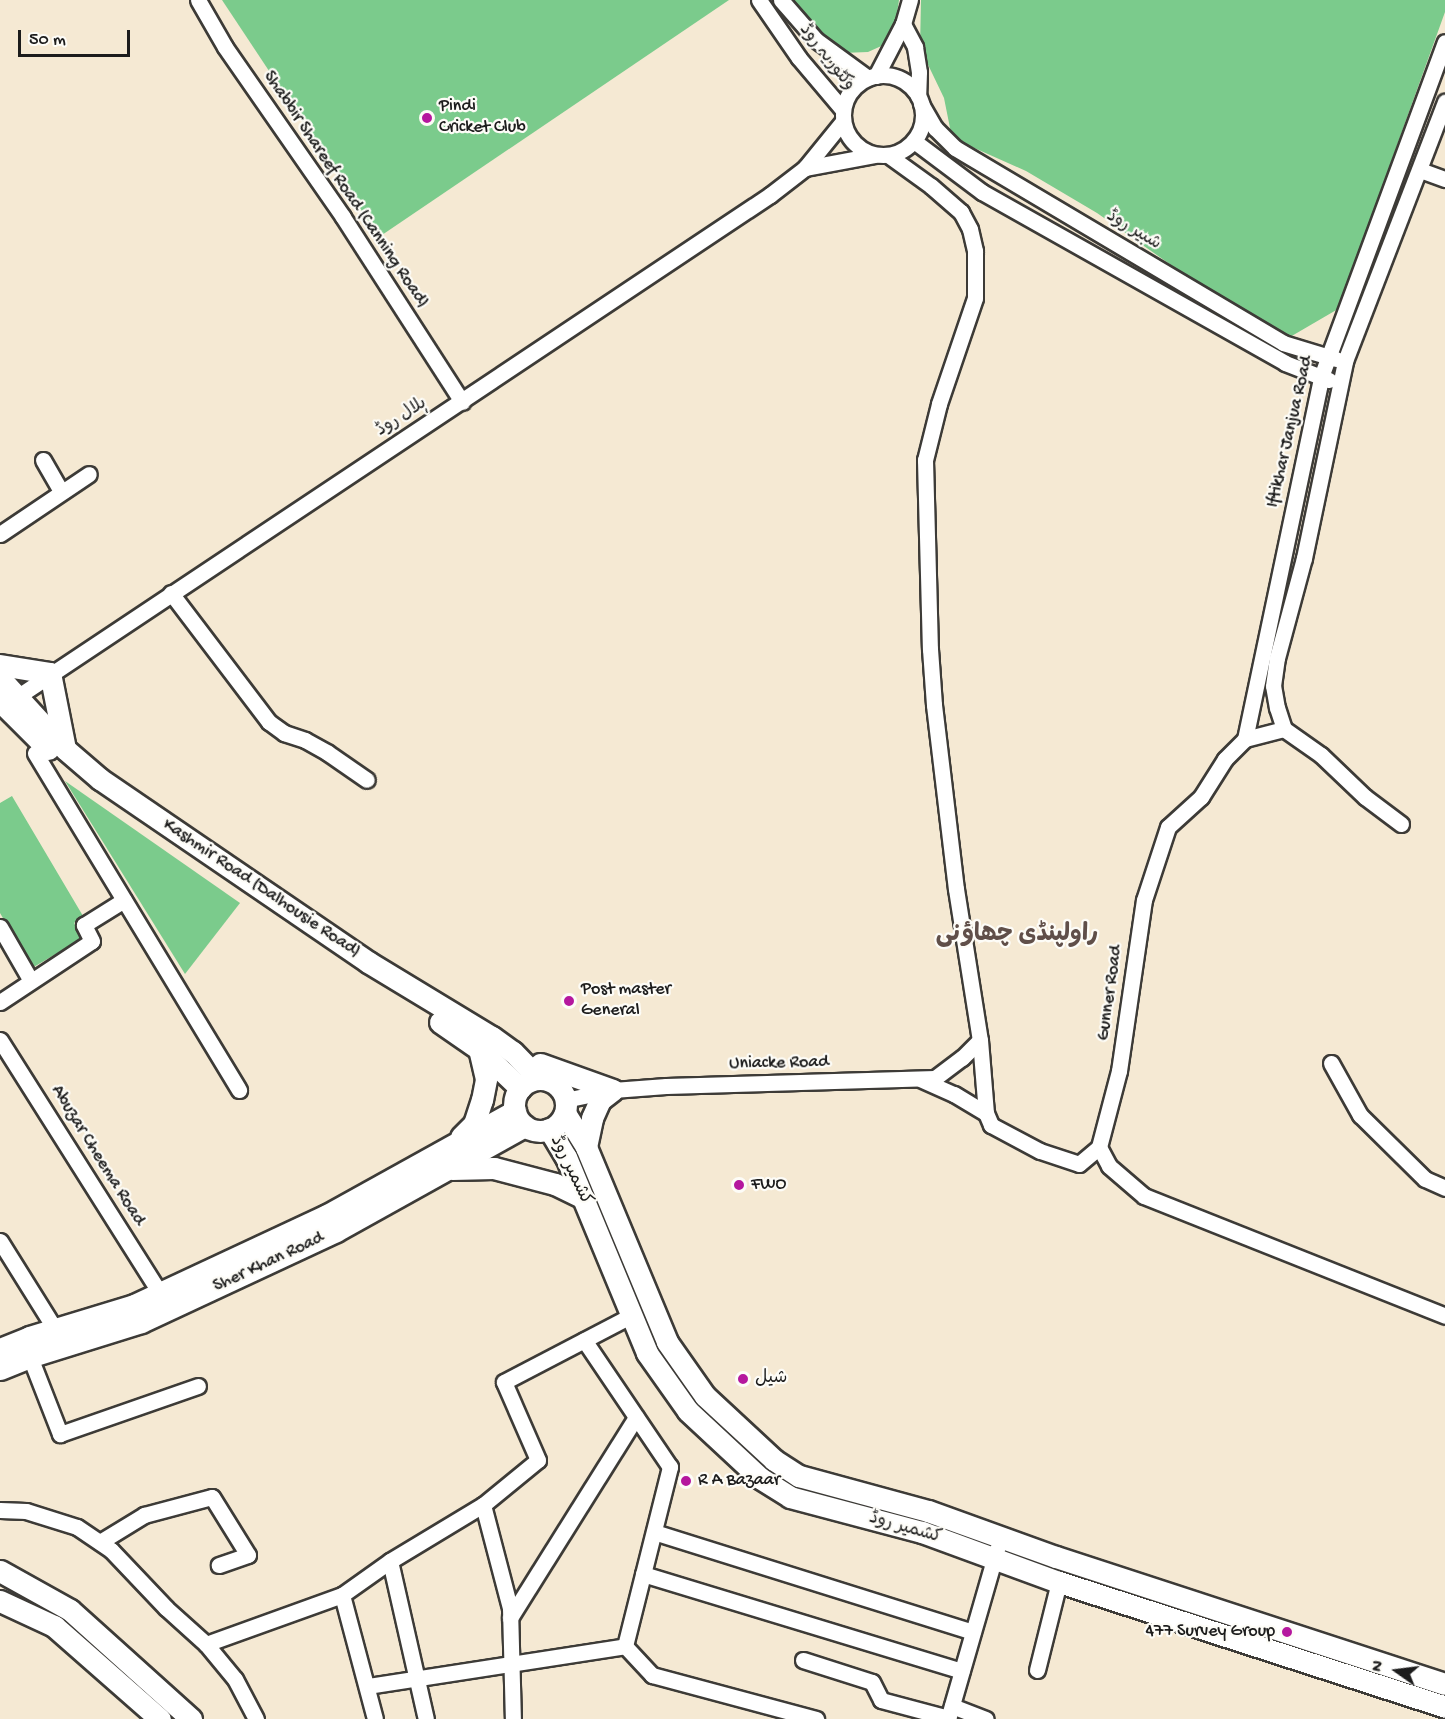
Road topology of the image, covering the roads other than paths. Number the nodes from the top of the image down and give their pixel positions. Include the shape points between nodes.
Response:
1 (198, 0) edge
2 (759, 0) edge
3 (781, 0) edge
4 (910, 0) edge
5 (903, 24) junction
6 (1445, 42) edge
7 (872, 77) junction
8 (920, 100) junction
9 (1445, 102) edge
10 (843, 116) junction
11 (914, 141) junction
12 (882, 155) junction
13 (805, 168) junction
14 (1420, 170) junction
15 (1445, 179) edge
16 (1327, 357) junction
17 (1345, 361) junction
18 (1321, 377) junction
19 (1340, 385) junction
20 (462, 402) junction
21 (43, 460) dead end
22 (89, 474) dead end
23 (62, 491) junction
24 (0, 534) edge
25 (171, 593) junction
26 (0, 665) edge
27 (50, 673) junction
28 (0, 678) edge
29 (5, 703) edge
30 (1284, 729) junction
31 (1245, 739) junction
32 (65, 749) junction
33 (35, 753) dead end
34 (367, 780) dead end
35 (1401, 824) dead end
36 (124, 900) junction
37 (0, 927) edge
38 (32, 981) junction
39 (0, 1002) edge
40 (0, 1040) edge
41 (980, 1040) junction
42 (479, 1049) junction
43 (513, 1052) junction
44 (1331, 1063) dead end
45 (920, 1079) junction
46 (530, 1084) junction
47 (239, 1090) dead end
48 (613, 1090) junction
49 (565, 1106) junction
50 (986, 1113) junction
51 (520, 1119) junction
52 (549, 1129) junction
53 (454, 1144) junction
54 (586, 1147) junction
55 (1100, 1148) junction
56 (446, 1170) junction
57 (1445, 1188) edge
58 (584, 1198) junction
59 (0, 1241) edge
60 (160, 1293) junction
61 (632, 1316) junction
62 (1445, 1316) edge
63 (55, 1329) junction
64 (584, 1340) junction
65 (0, 1354) edge
66 (30, 1357) junction
67 (198, 1386) dead end
68 (636, 1417) junction
69 (483, 1505) junction
70 (0, 1510) edge
71 (654, 1532) junction
72 (1001, 1537) junction
73 (100, 1542) junction
74 (1056, 1557) junction
75 (994, 1558) junction
76 (390, 1561) junction
77 (219, 1565) dead end
78 (0, 1571) edge
79 (643, 1574) junction
80 (1054, 1580) junction
81 (342, 1594) junction
82 (0, 1601) edge
83 (1214, 1609) junction
84 (0, 1610) edge
85 (32, 1617) junction
86 (510, 1618) junction
87 (1260, 1623) junction
88 (1207, 1630) junction
89 (973, 1632) junction
90 (206, 1644) junction
91 (1253, 1644) junction
92 (626, 1646) junction
93 (803, 1659) dead end
94 (511, 1664) junction
95 (1037, 1670) dead end
96 (962, 1671) junction
97 (417, 1678) junction
98 (1445, 1684) edge
99 (368, 1686) junction
100 (1445, 1707) edge
101 (949, 1714) edge
102 (160, 1719) edge
103 (191, 1719) edge
104 (256, 1719) edge
105 (375, 1719) edge
106 (426, 1719) edge
107 (513, 1719) edge
108 (816, 1719) edge
109 (986, 1719) edge

1 - 20 street, Shabbir Shareef Road (Canning Road) via 225,47 343,217
2 - 10 street, وکٹوریہ روڈ
3 - 7 street, وکٹوریہ روڈ via 816,40
4 - 5 street
5 - 7 street
5 - 8 street via 915,47
6 - 16 street, Iftikhar Janjua Road
7 - 8 street via 892,76 907,83
7 - 10 street via 856,85 847,97
8 - 11 street via 922,123
8 - 16 street, شبیر روڈ via 935,128 955,148 1283,343
9 - 14 street, Iftikhar Janjua Road
10 - 12 street via 854,143
10 - 13 street, ہلال روڈ
11 - 12 street via 903,150
11 - 18 street via 982,192 1285,363
12 - 13 street, ہلال روڈ
12 - 41 street via 931,186 961,212 975,251 975,298 939,404 925,460 934,705 956,889
13 - 20 street, ہلال روڈ
14 - 15 street
14 - 17 street, Iftikhar Janjua Road
16 - 17 street, شبیر روڈ
16 - 18 street, Iftikhar Janjua Road
17 - 19 street, Iftikhar Janjua Road
18 - 19 street
18 - 31 street, Iftikhar Janjua Road
19 - 30 street, Iftikhar Janjua Road via 1304,558 1277,658 1273,686
20 - 25 street, ہلال روڈ
21 - 23 street
22 - 23 street
23 - 24 street
25 - 27 street, ہلال روڈ
25 - 34 street via 269,722 328,753
26 - 27 street
27 - 29 street, ہلال روڈ
27 - 32 street
28 - 29 street, Kashmir Road (Dalhousie Road)
29 - 32 street, Kashmir Road (Dalhousie Road)
29 - 42 street, Kashmir Road (Dalhousie Road) via 58,759 116,803
30 - 31 street
30 - 35 street via 1321,755 1365,797
31 - 55 street, Gunner Road via 1225,759 1201,797 1168,827 1144,900 1121,1061
32 - 43 street, Kashmir Road (Dalhousie Road) via 100,779 368,962
33 - 36 street
36 - 38 street via 84,925 92,941
36 - 47 street
37 - 38 street
38 - 39 street
40 - 60 street, Abuzar Cheema Road
41 - 45 street, Uniacke Road via 935,1078
41 - 50 street
42 - 46 street, Kashmir Road (Dalhousie Road)
42 - 53 street via 486,1079 482,1100 474,1124
43 - 46 street, Kashmir Road (Dalhousie Road)
43 - 48 street
44 - 57 street via 1360,1115 1425,1179
45 - 48 street, Uniacke Road
45 - 50 street
46 - 49 street via 556,1085
46 - 51 street via 515,1099
48 - 49 street, Uniacke Road
48 - 54 street via 600,1100
49 - 52 street via 559,1123
49 - 54 street, کشمیر روڈ
50 - 55 street via 991,1125 1040,1150 1079,1164
51 - 52 street via 534,1131
51 - 53 street, Sher Khan Road
51 - 56 street, Sher Khan Road
52 - 58 street, کشمیر روڈ
53 - 60 street, Sher Khan Road via 327,1215
54 - 72 street, کشمیر روڈ via 667,1342 705,1396 774,1460 799,1476 928,1510
55 - 62 street via 1109,1166 1143,1196
56 - 58 street via 494,1168 555,1184
56 - 66 street, Sher Khan Road via 336,1231 141,1322
58 - 61 street, کشمیر روڈ
59 - 63 street
60 - 63 street, Sher Khan Road
61 - 64 street
61 - 75 street, کشمیر روڈ via 647,1353 688,1411 760,1478 790,1497 922,1532
63 - 65 street, Sher Khan Road
64 - 68 street
64 - 69 street via 504,1382 538,1460
65 - 66 street, Sher Khan Road
66 - 67 street via 60,1434
68 - 71 street via 670,1467
68 - 86 street
69 - 76 street
69 - 86 street
70 - 73 street via 26,1511 77,1527
71 - 79 street
71 - 89 street
72 - 74 street, کشمیر روڈ
72 - 75 street
73 - 77 street via 144,1515 212,1497 248,1555
73 - 90 street
74 - 80 street
74 - 83 street, کشمیر روڈ
75 - 80 street, کشمیر روڈ
75 - 89 street
76 - 81 street
76 - 97 street
78 - 103 street via 70,1610
79 - 92 street
79 - 96 street
80 - 88 street, کشمیر روڈ
80 - 95 street
81 - 90 street
81 - 99 street
82 - 85 street
83 - 87 street, کشمیر روڈ
83 - 88 street
84 - 85 street
85 - 102 street via 54,1626
86 - 94 street
87 - 91 street
87 - 98 street, کشمیر روڈ
88 - 91 street, کشمیر روڈ
89 - 96 street
90 - 104 street via 235,1679
91 - 100 street, کشمیر روڈ
92 - 94 street
92 - 108 street via 652,1675
93 - 101 street via 872,1682 881,1700
94 - 97 street
94 - 107 street
96 - 101 street
97 - 99 street
97 - 106 street
99 - 105 street
101 - 109 street

